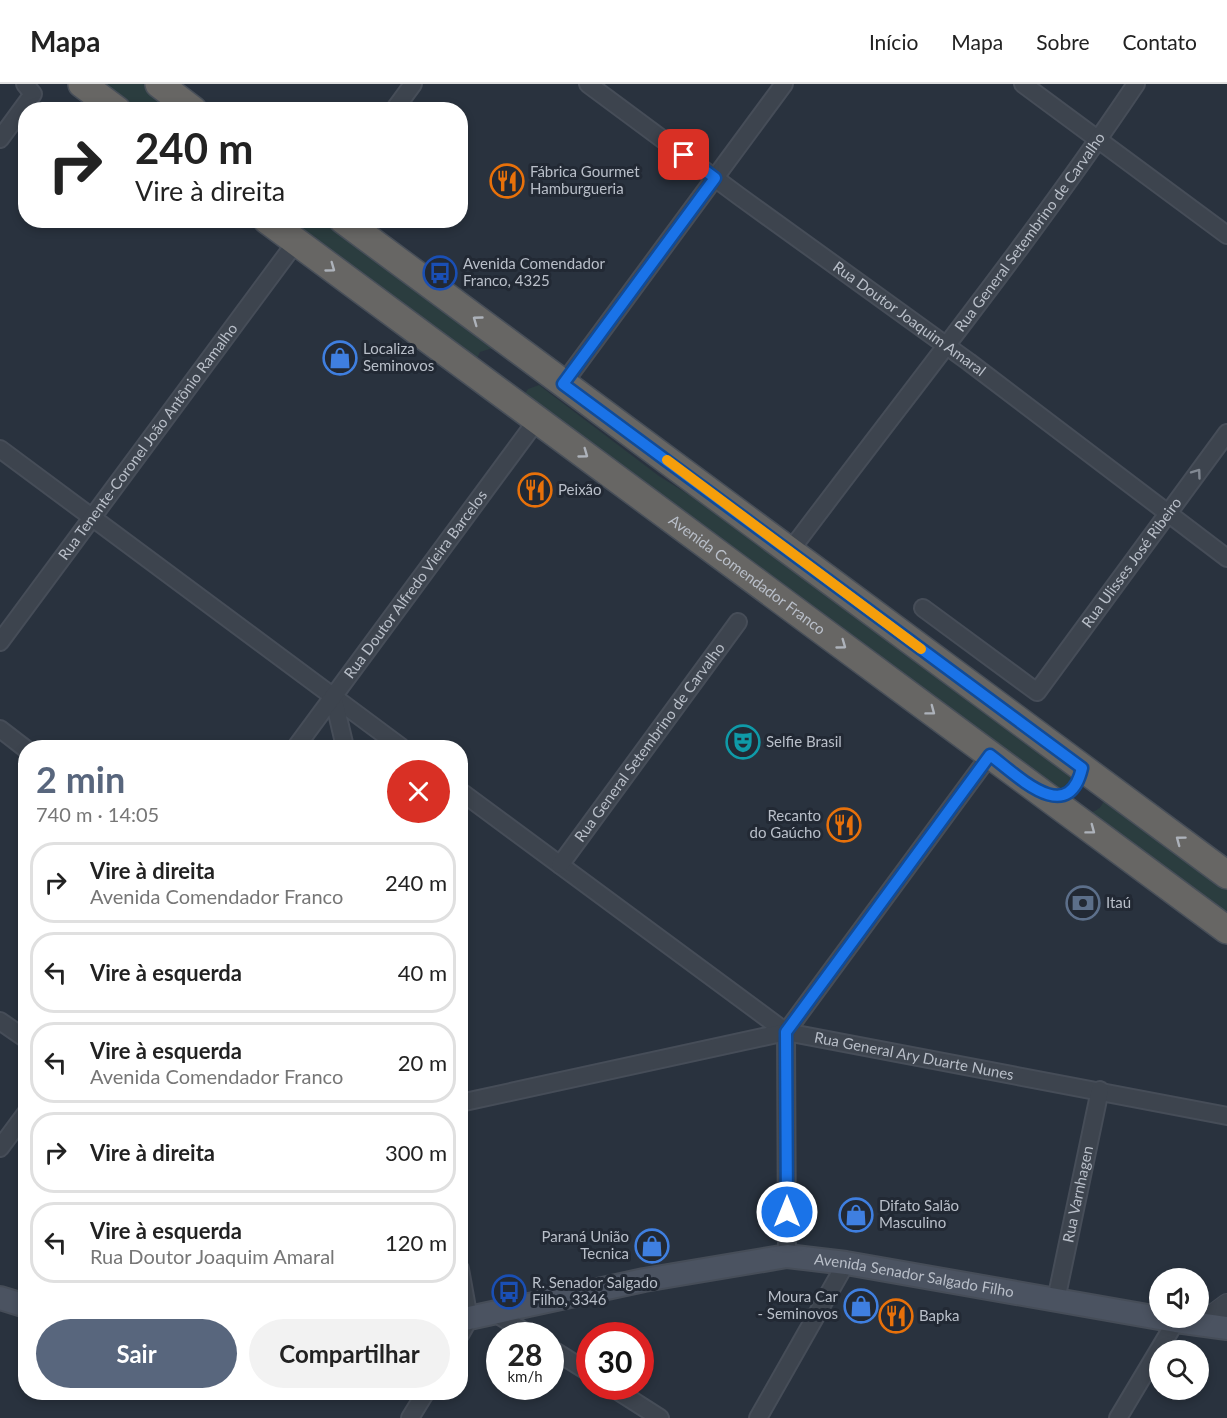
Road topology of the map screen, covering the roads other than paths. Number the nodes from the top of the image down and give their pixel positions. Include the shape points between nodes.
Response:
1 (82, 84) edge
2 (159, 84) edge
3 (413, 84) edge
4 (588, 84) edge
5 (784, 84) edge
6 (1023, 84) edge
7 (1136, 84) edge
8 (29, 89) edge
9 (21, 102) edge
10 (106, 102) edge
11 (183, 102) edge
12 (400, 102) edge
13 (18, 108) edge
14 (0, 139) edge
15 (1099, 140) junction
16 (715, 178) junction
17 (278, 228) edge
18 (354, 228) edge
19 (1227, 235) edge
20 (296, 242) junction
21 (946, 345) junction
22 (524, 354) junction
23 (563, 384) junction
24 (497, 390) junction
25 (537, 420) junction
26 (1227, 433) edge
27 (0, 449) edge
28 (1168, 514) junction
29 (92, 518) junction
30 (790, 552) junction
31 (1227, 558) edge
32 (923, 608) dead end
33 (738, 622) dead end
34 (0, 642) edge
35 (333, 696) junction
36 (0, 729) edge
37 (301, 740) edge
38 (343, 740) edge
39 (392, 740) edge
40 (18, 743) edge
41 (990, 755) junction
42 (1082, 768) junction
43 (1044, 795) junction
44 (468, 797) edge
45 (560, 865) junction
46 (1227, 875) edge
47 (1227, 930) edge
48 (0, 1021) edge
49 (786, 1032) junction
50 (18, 1033) edge
51 (1101, 1090) junction
52 (468, 1101) edge
53 (1227, 1116) edge
54 (18, 1124) edge
55 (0, 1148) edge
56 (787, 1256) junction
57 (846, 1263) junction
58 (0, 1298) edge
59 (1056, 1300) junction
60 (18, 1304) edge
61 (1227, 1304) edge
62 (495, 1312) junction
63 (1149, 1316) edge
64 (1209, 1317) edge
65 (510, 1322) edge
66 (468, 1323) edge
67 (1209, 1325) edge
68 (1172, 1328) edge
69 (1227, 1328) edge
70 (421, 1400) edge
71 (632, 1400) edge
72 (410, 1418) edge
73 (660, 1418) edge
74 (758, 1418) edge
75 (1118, 1418) edge

1 - 10 highway
2 - 11 highway
3 - 12 street
4 - 16 street, Rua Doutor Joaquim Amaral
5 - 16 street
6 - 15 street
7 - 15 street, Rua General Setembrino de Carvalho
8 - 9 street
13 - 14 street
15 - 19 street
15 - 21 street, Rua General Setembrino de Carvalho
16 - 21 street, Rua Doutor Joaquim Amaral
16 - 23 street
17 - 20 highway, Avenida Comendador Franco
22 -> 18 highway
20 -> 24 highway, Avenida Comendador Franco
20 - 29 street, Rua Tenente-Coronel João Antônio Ramalho
21 - 28 street, Rua Doutor Joaquim Amaral
21 - 30 street, Rua General Setembrino de Carvalho
22 - 23 highway
22 - 24 highway via 502,356 494,363 490,372
23 - 30 highway
24 - 25 highway, Avenida Comendador Franco
25 - 35 street, Rua Doutor Alfredo Vieira Barcelos
25 -> 41 highway, Avenida Comendador Franco
28 -> 26 street, Rua Ulisses José Ribeiro
27 - 29 street
28 - 31 street, Rua Doutor Joaquim Amaral
28 - 32 street, Rua Ulisses José Ribeiro via 1036,692
29 - 34 street, Rua Tenente-Coronel João Antônio Ramalho
29 - 35 street
30 - 42 highway
33 - 45 street, Rua General Setembrino de Carvalho
35 - 37 street, Rua Doutor Alfredo Vieira Barcelos
35 - 38 street
35 - 39 street
36 - 40 street
41 - 43 highway, Avenida Comendador Franco
41 - 49 street
42 - 43 highway via 1075,788 1067,794
46 -> 42 highway
43 -> 47 highway, Avenida Comendador Franco
44 - 45 street
45 - 49 street
48 - 50 street
49 - 51 street, Rua General Ary Duarte Nunes
49 - 52 street, Rua General Ary Duarte Nunes
49 - 56 street
51 - 53 street, Rua General Ary Duarte Nunes
51 - 59 street, Rua Varnhagen
54 - 55 street
56 - 57 main road, Avenida Senador Salgado Filho
56 - 62 main road, Avenida Senador Salgado Filho via 644,1280
57 - 59 main road, Avenida Senador Salgado Filho
57 - 74 street
58 - 60 main road
59 - 63 main road, Avenida Senador Salgado Filho
61 - 64 street
62 - 65 street
62 - 66 main road, Avenida Senador Salgado Filho
67 - 69 main road, Avenida Senador Salgado Filho
68 - 75 street
70 - 72 street
71 - 73 street

